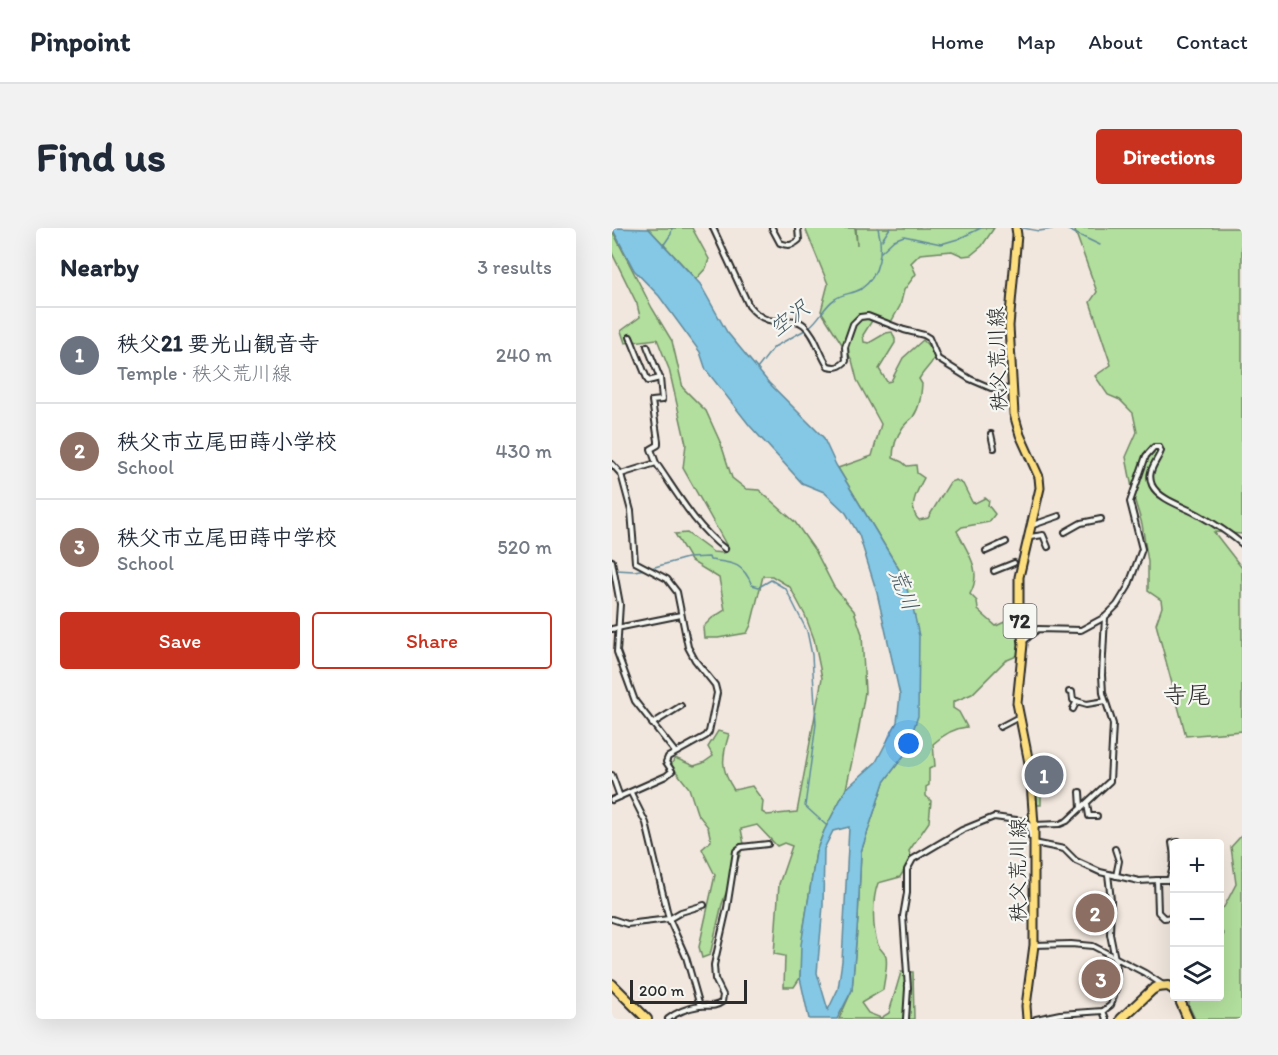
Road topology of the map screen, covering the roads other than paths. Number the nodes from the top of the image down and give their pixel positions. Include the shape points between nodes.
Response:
1 (713, 228) edge
2 (772, 228) edge
3 (798, 228) edge
4 (1016, 228) edge
5 (630, 338) dead end
6 (647, 346) dead end
7 (660, 378) junction
8 (1013, 389) junction
9 (991, 434) dead end
10 (994, 448) dead end
11 (656, 463) junction
12 (612, 464) edge
13 (621, 474) junction
14 (1059, 516) dead end
15 (1101, 519) dead end
16 (1032, 526) junction
17 (1065, 532) dead end
18 (1029, 537) junction
19 (1006, 542) dead end
20 (1242, 544) edge
21 (1048, 547) dead end
22 (725, 549) dead end
23 (986, 551) dead end
24 (612, 561) edge
25 (1014, 563) dead end
26 (994, 571) dead end
27 (681, 615) junction
28 (1105, 617) junction
29 (619, 628) junction
30 (612, 629) edge
31 (1023, 644) junction
32 (1069, 692) dead end
33 (1077, 701) junction
34 (1105, 701) junction
35 (681, 706) dead end
36 (1073, 710) dead end
37 (1018, 717) junction
38 (652, 724) junction
39 (1000, 726) dead end
40 (675, 752) junction
41 (612, 775) edge
42 (1080, 792) dead end
43 (631, 793) junction
44 (620, 797) junction
45 (612, 800) edge
46 (1087, 804) junction
47 (1081, 809) junction
48 (1097, 816) dead end
49 (1034, 825) junction
50 (1034, 840) junction
51 (768, 844) dead end
52 (1115, 849) dead end
53 (1108, 874) junction
54 (1116, 876) junction
55 (1157, 880) junction
56 (1169, 880) edge
57 (704, 905) dead end
58 (1170, 917) edge
59 (612, 919) edge
60 (669, 919) junction
61 (1034, 945) junction
62 (1115, 956) junction
63 (612, 984) edge
64 (1163, 986) junction
65 (1170, 987) edge
66 (1180, 1001) edge
67 (700, 1006) junction
68 (1104, 1011) junction
69 (647, 1019) edge
70 (668, 1019) edge
71 (906, 1019) edge
72 (1028, 1019) edge
73 (1036, 1019) edge
74 (1106, 1019) edge
75 (1121, 1019) edge
76 (1188, 1019) edge

1 - 8 street via 755,314 772,322 804,325 828,366 835,368 846,361 845,347 853,324 868,316 929,338 938,359 970,379 991,388
2 - 3 street via 786,246 799,240
4 - 8 main road, 秩父荒川線 / 72 via 1009,333
5 - 7 street via 648,381
6 - 7 street
7 - 11 street via 662,400 652,401 658,445 651,449
8 - 16 main road, 秩父荒川線 / 72 via 1020,435 1039,477
9 - 10 street
11 - 13 street
11 - 22 street via 680,501
12 - 13 street
13 - 27 street via 633,520 635,562 667,579 677,592
14 - 16 street
15 - 17 street via 1081,523
16 - 18 main road, 秩父荒川線 / 72
18 - 21 street via 1043,534
18 - 31 main road, 秩父荒川線 / 72 via 1018,577
19 - 23 street
20 - 28 street via 1156,490 1150,473 1161,450 1154,447 1146,456 1130,502 1142,549 1128,587
24 - 29 street via 620,604
25 - 26 street
27 - 29 street
27 - 40 street via 688,647 717,693 709,732
28 - 31 street via 1081,630 1038,628
28 - 34 street
29 - 30 street
29 - 38 street via 617,652 635,701
31 - 37 main road, 秩父荒川線 / 72
32 - 33 street
33 - 34 street
33 - 36 street
34 - 46 street via 1113,724 1111,777
35 - 38 street
37 - 39 street
37 - 49 main road, 秩父荒川線 / 72 via 1030,768
38 - 40 street
40 - 43 street via 667,759 672,771
41 - 44 street
42 - 47 street
43 - 44 street
43 - 60 street via 646,823
44 - 45 street
46 - 47 street
46 - 48 street via 1089,816
47 - 49 street via 1060,824
49 - 50 main road, 秩父荒川線 / 72
50 - 53 street via 1064,849 1076,861
50 - 61 main road, 秩父荒川線 / 72
50 - 71 street via 1024,821 994,817 962,830 913,859 907,870 903,916
51 - 67 street via 736,851 714,965 722,1002
52 - 54 street via 1119,861
53 - 54 street
53 - 62 street via 1110,934
54 - 55 street
55 - 56 street
55 - 58 street via 1158,912 1164,918
57 - 60 street
59 - 60 street via 627,924
60 - 67 street via 686,957
61 - 62 street via 1088,945
61 - 72 main road, 秩父荒川線 / 72 via 1026,1006
62 - 64 street
62 - 68 street via 1116,989 1111,1005
63 - 69 highway
64 - 65 highway
64 - 75 highway via 1152,990
66 - 76 highway
67 - 70 street via 682,1010
68 - 73 street
68 - 74 street

